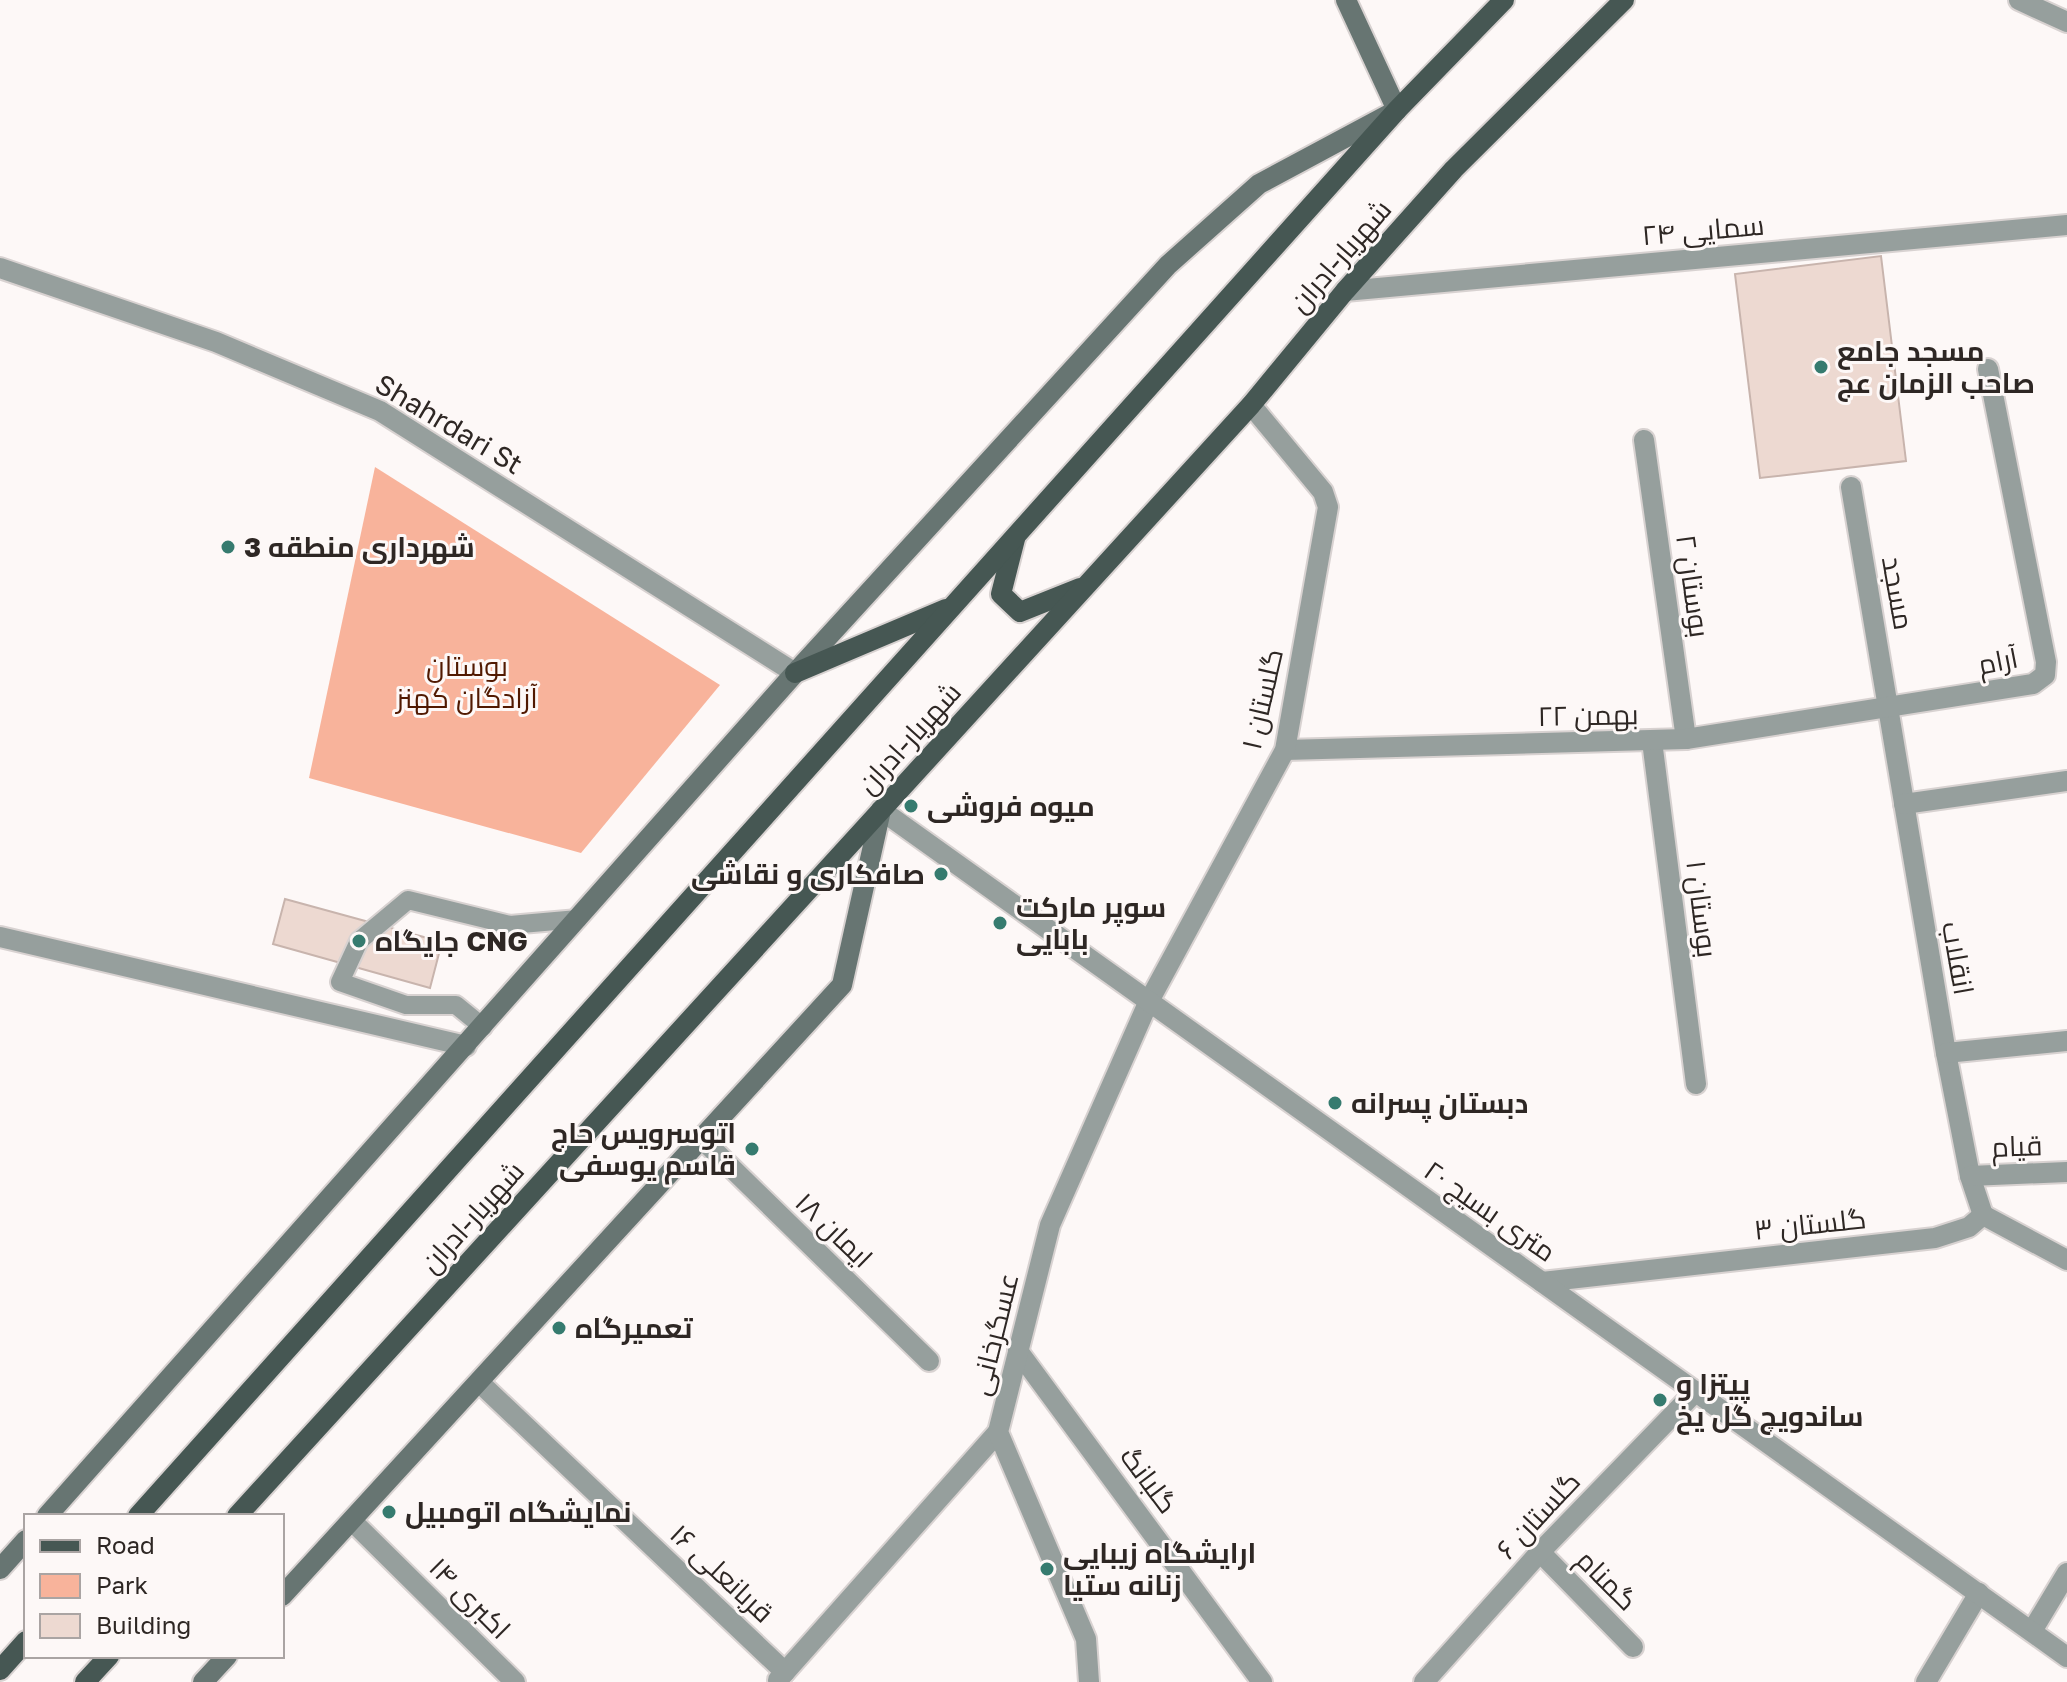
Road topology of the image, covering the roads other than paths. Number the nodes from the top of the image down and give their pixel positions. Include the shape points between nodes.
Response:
1 (1346, 0) edge
2 (1504, 0) edge
3 (1624, 0) edge
4 (2019, 0) edge
5 (2067, 22) edge
6 (1397, 110) junction
7 (2067, 225) edge
8 (0, 268) edge
9 (1345, 291) junction
10 (1988, 369) dead end
11 (1251, 405) junction
12 (1644, 440) dead end
13 (1851, 487) dead end
14 (1016, 536) junction
15 (1087, 585) junction
16 (953, 606) junction
17 (795, 673) junction
18 (1889, 708) junction
19 (1686, 739) junction
20 (1652, 741) junction
21 (1285, 750) junction
22 (2067, 781) edge
23 (1904, 804) junction
24 (881, 810) junction
25 (578, 919) junction
26 (0, 937) edge
27 (1148, 1003) junction
28 (483, 1027) junction
29 (2067, 1041) edge
30 (466, 1046) junction
31 (1946, 1053) junction
32 (1696, 1084) dead end
33 (701, 1138) junction
34 (2067, 1172) edge
35 (1970, 1176) junction
36 (1983, 1215) junction
37 (2067, 1260) edge
38 (1542, 1282) junction
39 (1018, 1351) junction
40 (929, 1361) dead end
41 (480, 1383) junction
42 (1696, 1391) junction
43 (998, 1432) junction
44 (49, 1514) edge
45 (140, 1514) edge
46 (239, 1514) edge
47 (352, 1521) junction
48 (24, 1542) edge
49 (1540, 1552) junction
50 (0, 1569) edge
51 (2067, 1573) edge
52 (1979, 1593) junction
53 (284, 1594) edge
54 (2032, 1631) junction
55 (24, 1643) edge
56 (1633, 1647) dead end
57 (2067, 1657) edge
58 (107, 1658) edge
59 (225, 1658) edge
60 (0, 1670) edge
61 (781, 1677) edge
62 (85, 1682) edge
63 (203, 1682) edge
64 (515, 1682) edge
65 (1088, 1682) edge
66 (1262, 1682) edge
67 (1424, 1682) edge
68 (1926, 1682) edge

1 - 6 main road
2 - 6 main road, شهریار-ادران
3 - 9 main road, شهریار-ادران via 1454,169
4 - 5 street
6 - 14 main road, شهریار-ادران
6 - 17 main road via 1259,184 1168,265
7 - 9 street, سمایی ۲۴
8 - 17 street, Shahrdari St via 216,342 380,411
9 - 11 main road, شهریار-ادران
10 - 18 street, آرام via 2045,675 2033,684
11 - 15 main road, شهریار-ادران
11 - 21 street, گلستان ۱ via 1323,492 1328,507
12 - 19 street, بوستان ۲
13 - 18 street, مسجد
14 - 15 main road via 1001,594 1020,612
14 - 16 main road, شهریار-ادران
15 - 24 main road, شهریار-ادران
16 - 17 main road
16 - 45 main road, شهریار-ادران
17 - 25 main road
18 - 19 street, ۲۲ بهمن
18 - 23 street, انقلاب
19 - 20 street, ۲۲ بهمن
20 - 21 street, ۲۲ بهمن
20 - 32 street, بوستان ۱
21 - 27 street, گلستان ۱
22 - 23 street
23 - 31 street, انقلاب
24 - 27 street, ۲۰ متری بسیج
24 - 33 main road via 842,985
24 - 46 main road, شهریار-ادران
25 - 28 main road
25 - 28 lane via 510,925 408,900 359,941 340,982 406,1005 456,1005
26 - 30 street
27 - 38 street, ۲۰ متری بسیج
27 - 39 street, عسگرخانی via 1050,1225
28 - 30 main road
29 - 31 street
30 - 44 main road
31 - 35 street, انقلاب
33 - 40 street, ایمان ۱۸
33 - 41 main road
34 - 35 street, قیام
35 - 36 street, انقلاب
36 - 37 street
36 - 38 street, گلستان ۳ via 1969,1227 1935,1238
38 - 42 street, ۲۰ متری بسیج
39 - 43 street, عسگرخانی
39 - 66 street, گلبانگ
41 - 47 main road
41 - 61 street, قربانعلی ۱۶
42 - 49 street, گلستان ۶
42 - 52 street, ۲۰ متری بسیج
43 - 61 street
43 - 65 street, عسگرخانی via 1086,1639
47 - 53 main road
47 - 64 street, اکبری ۱۴
48 - 50 main road
49 - 56 street, گمنام
49 - 67 street, گلستان ۶
51 - 54 street
52 - 54 street, ۲۰ متری بسیج
52 - 68 street
54 - 57 street, ۲۰ متری بسیج
55 - 60 main road
58 - 62 main road
59 - 63 main road

